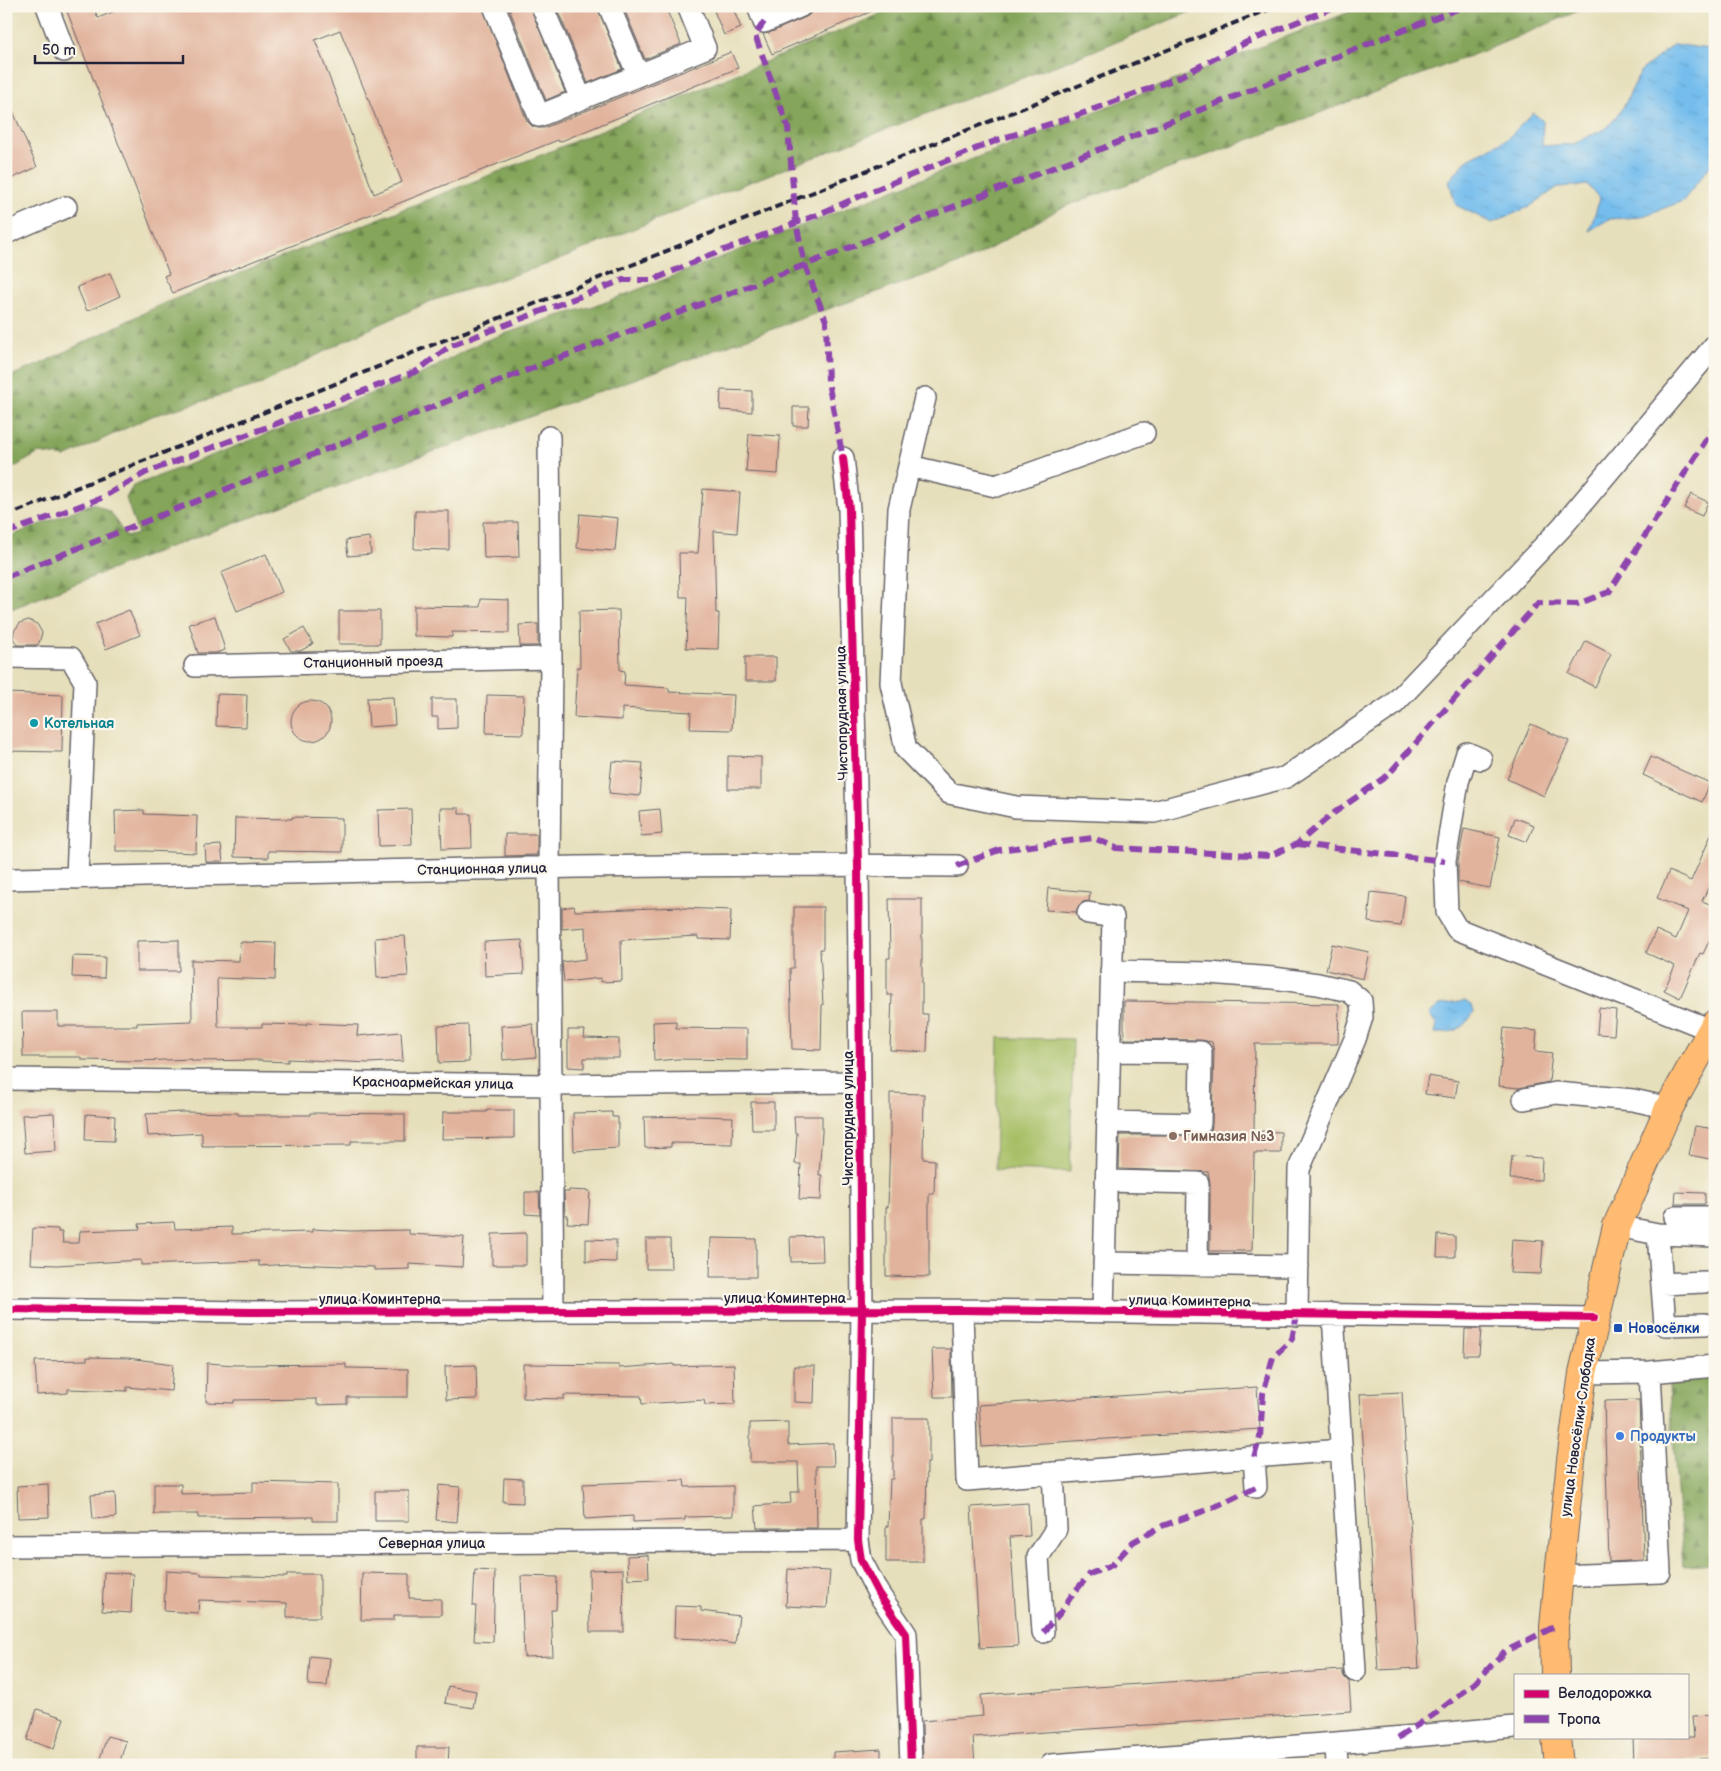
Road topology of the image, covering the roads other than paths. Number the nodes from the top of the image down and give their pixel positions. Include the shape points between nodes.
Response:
1 (46, 6) edge
2 (494, 6) edge
3 (542, 6) edge
4 (609, 6) edge
5 (688, 6) edge
6 (758, 6) edge
7 (801, 6) edge
8 (64, 51) dead end
9 (638, 75) junction
10 (581, 99) junction
11 (66, 206) dead end
12 (6, 233) edge
13 (1715, 345) edge
14 (925, 398) dead end
15 (1144, 433) dead end
16 (549, 436) dead end
17 (842, 458) dead end
18 (909, 466) junction
19 (6, 656) edge
20 (551, 658) junction
21 (195, 666) dead end
22 (1481, 759) dead end
23 (858, 864) junction
24 (957, 866) dead end
25 (549, 867) junction
26 (77, 878) junction
27 (6, 879) edge
28 (1088, 913) dead end
29 (1111, 970) junction
30 (1713, 1027) edge
31 (1109, 1051) junction
32 (6, 1079) edge
33 (860, 1082) junction
34 (551, 1084) junction
35 (1524, 1098) dead end
36 (1669, 1108) junction
37 (1108, 1122) junction
38 (1106, 1181) junction
39 (1675, 1217) dead end
40 (1715, 1217) edge
41 (1617, 1226) junction
42 (1658, 1234) junction
43 (1715, 1236) edge
44 (1104, 1263) junction
45 (1197, 1264) junction
46 (1298, 1266) junction
47 (1705, 1282) dead end
48 (1662, 1284) junction
49 (6, 1309) edge
50 (553, 1310) junction
51 (862, 1310) junction
52 (962, 1310) junction
53 (1103, 1312) junction
54 (1333, 1314) junction
55 (1297, 1315) junction
56 (1594, 1318) junction
57 (1705, 1324) dead end
58 (1715, 1366) edge
59 (1650, 1372) junction
60 (1583, 1373) junction
61 (1341, 1450) junction
62 (1254, 1456) junction
63 (1053, 1473) junction
64 (1256, 1487) dead end
65 (858, 1540) junction
66 (6, 1546) edge
67 (1559, 1576) junction
68 (1043, 1632) dead end
69 (1355, 1671) dead end
70 (1555, 1674) edge
71 (1514, 1727) edge
72 (1336, 1743) junction
73 (912, 1765) edge
74 (1050, 1765) edge
75 (1337, 1765) edge

1 - 8 street
2 - 10 street via 539,116
3 - 10 street
4 - 9 street
5 - 9 street via 705,48
6 - 7 street via 764,22
9 - 10 street
11 - 12 street
13 - 18 street via 1562,527 1393,705 1286,777 1154,812 1016,807 949,793 906,749 891,683 898,509
14 - 18 street
15 - 18 street via 996,486
16 - 20 street
17 - 23 street, Чистопрудная улица via 849,509
19 - 26 street via 71,658 85,682
20 - 21 street, Станционный проезд
20 - 25 street
22 - 30 street via 1467,753 1458,782 1445,861 1448,912 1458,929
23 - 24 street, Станционная улица
23 - 25 street, Станционная улица
23 - 33 street, Чистопрудная улица
25 - 26 street, Станционная улица
25 - 34 street
26 - 27 street, Станционная улица
28 - 29 street via 1112,917
29 - 31 street
29 - 46 street via 1274,978 1349,992 1361,1001 1362,1017 1355,1039 1299,1169
30 - 36 main road, улица Новосёлки-Слободка
31 - 37 street
31 - 37 street via 1201,1052 1200,1124
32 - 34 street, Красноармейская улица
33 - 34 street, Красноармейская улица
33 - 51 street, Чистопрудная улица
34 - 50 street
35 - 36 street via 1556,1093 1633,1100
36 - 41 main road, улица Новосёлки-Слободка
37 - 38 street
38 - 44 street
38 - 45 street via 1198,1183
39 - 40 street
41 - 42 street
41 - 56 main road, улица Новосёлки-Слободка
42 - 43 street
42 - 48 street
44 - 45 street
44 - 53 street
45 - 46 street
46 - 55 street
47 - 48 street
48 - 57 street via 1665,1325
49 - 50 street, улица Коминтерна via 251,1312
50 - 51 street, улица Коминтерна
51 - 52 street, улица Коминтерна
51 - 65 street, Чистопрудная улица
52 - 53 street, улица Коминтерна
52 - 63 street via 967,1480
53 - 55 street, улица Коминтерна
54 - 55 street, улица Коминтерна
54 - 56 street, улица Коминтерна
54 - 61 street
56 - 60 main road, улица Новосёлки-Слободка
58 - 59 street
59 - 60 street
59 - 67 street via 1660,1572
60 - 67 main road, улица Новосёлки-Слободка
61 - 62 street
61 - 69 street
62 - 63 street
62 - 64 street
63 - 68 street via 1056,1529 1038,1557
65 - 66 street, Северная улица
65 - 73 street, Чистопрудная улица via 861,1560 878,1593 906,1634
67 - 70 main road, улица Новосёлки-Слободка via 1554,1627
71 - 72 street
72 - 74 street
72 - 75 street

